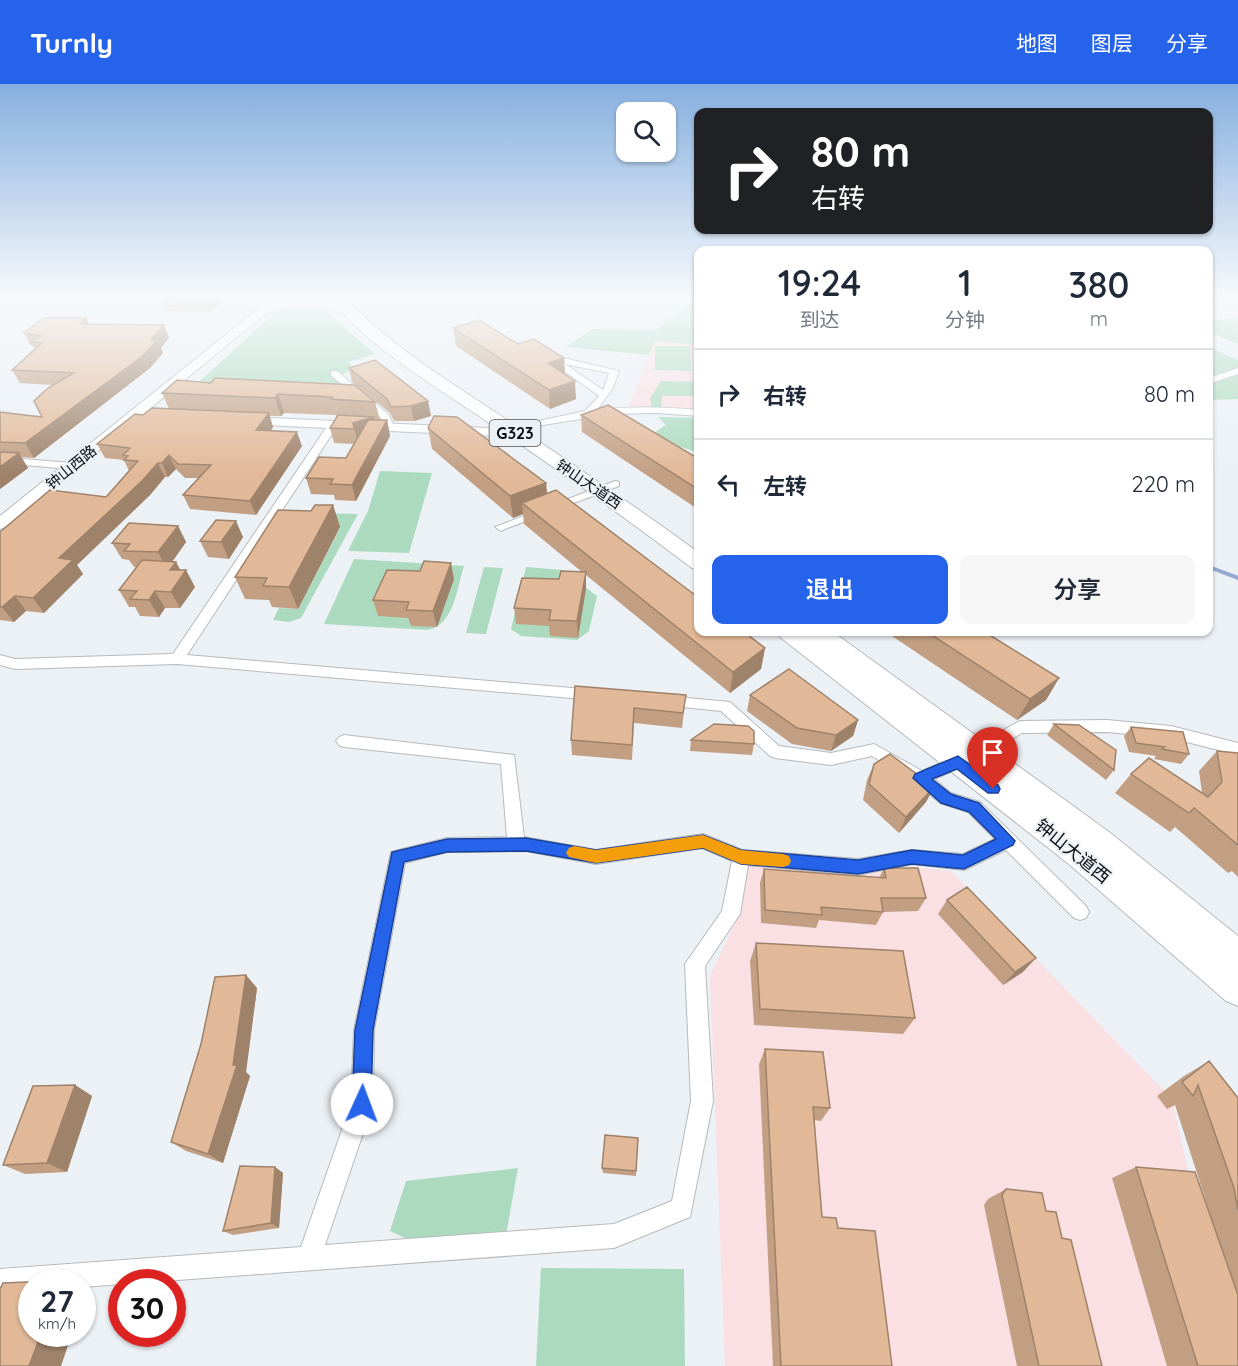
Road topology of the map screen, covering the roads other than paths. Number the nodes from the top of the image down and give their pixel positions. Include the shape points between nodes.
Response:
1 (199, 356) edge
2 (212, 356) edge
3 (405, 356) edge
4 (1238, 371) edge
5 (334, 373) dead end
6 (1213, 380) edge
7 (604, 395) junction
8 (340, 397) edge
9 (364, 398) junction
10 (590, 412) junction
11 (694, 413) edge
12 (127, 416) junction
13 (148, 417) edge
14 (235, 420) edge
15 (333, 425) junction
16 (389, 427) junction
17 (521, 430) junction
18 (0, 460) edge
19 (64, 466) junction
20 (607, 487) junction
21 (0, 511) edge
22 (0, 524) edge
23 (501, 527) dead end
24 (694, 540) edge
25 (694, 559) edge
26 (794, 636) edge
27 (823, 636) edge
28 (177, 659) junction
29 (0, 660) edge
30 (612, 697) edge
31 (647, 699) edge
32 (344, 741) dead end
33 (1238, 748) edge
34 (967, 756) junction
35 (921, 778) junction
36 (1008, 841) junction
37 (516, 845) junction
38 (741, 857) junction
39 (1080, 912) dead end
40 (1238, 956) edge
41 (1238, 990) edge
42 (308, 1260) junction
43 (0, 1281) edge

1 - 12 main road, 钟山西路
2 - 12 main road, 钟山西路 via 174,388
3 - 17 highway, 钟山大道西 / G323
4 - 6 street
5 - 9 street
7 - 7 street via 613,384 614,371 556,362
7 - 10 street
8 - 9 street
9 - 16 street via 386,417
10 - 11 street
10 - 17 street
12 - 13 street
12 - 19 main road, 钟山西路
14 - 15 street
15 - 16 street
15 - 28 street
16 - 17 street
17 - 20 highway, 钟山大道西 / G323
18 - 19 street
19 - 21 main road, 钟山西路
19 - 22 main road, 钟山西路
20 - 23 street
20 - 24 highway, 钟山大道西 / G323
20 - 25 highway, 钟山大道西 / G323
26 - 34 highway, 钟山大道西
27 - 34 highway, 钟山大道西
28 - 29 street via 15,663
28 - 30 street
31 - 35 street via 725,706 776,752 831,759 874,750
32 - 37 street via 508,759
33 - 34 street via 1171,732 1107,726 1020,727
34 - 35 street
34 - 40 highway, 钟山大道西 via 1099,841
34 - 41 highway, 钟山大道西
35 - 36 street via 946,798 974,807
36 - 38 street via 964,862 912,857 858,867
36 - 39 street
37 - 38 street via 596,856 703,842
37 - 42 street via 447,845 397,857 364,1030 362,1104
38 - 42 street via 731,914 695,964 702,1101 682,1209 614,1236
42 - 43 street

